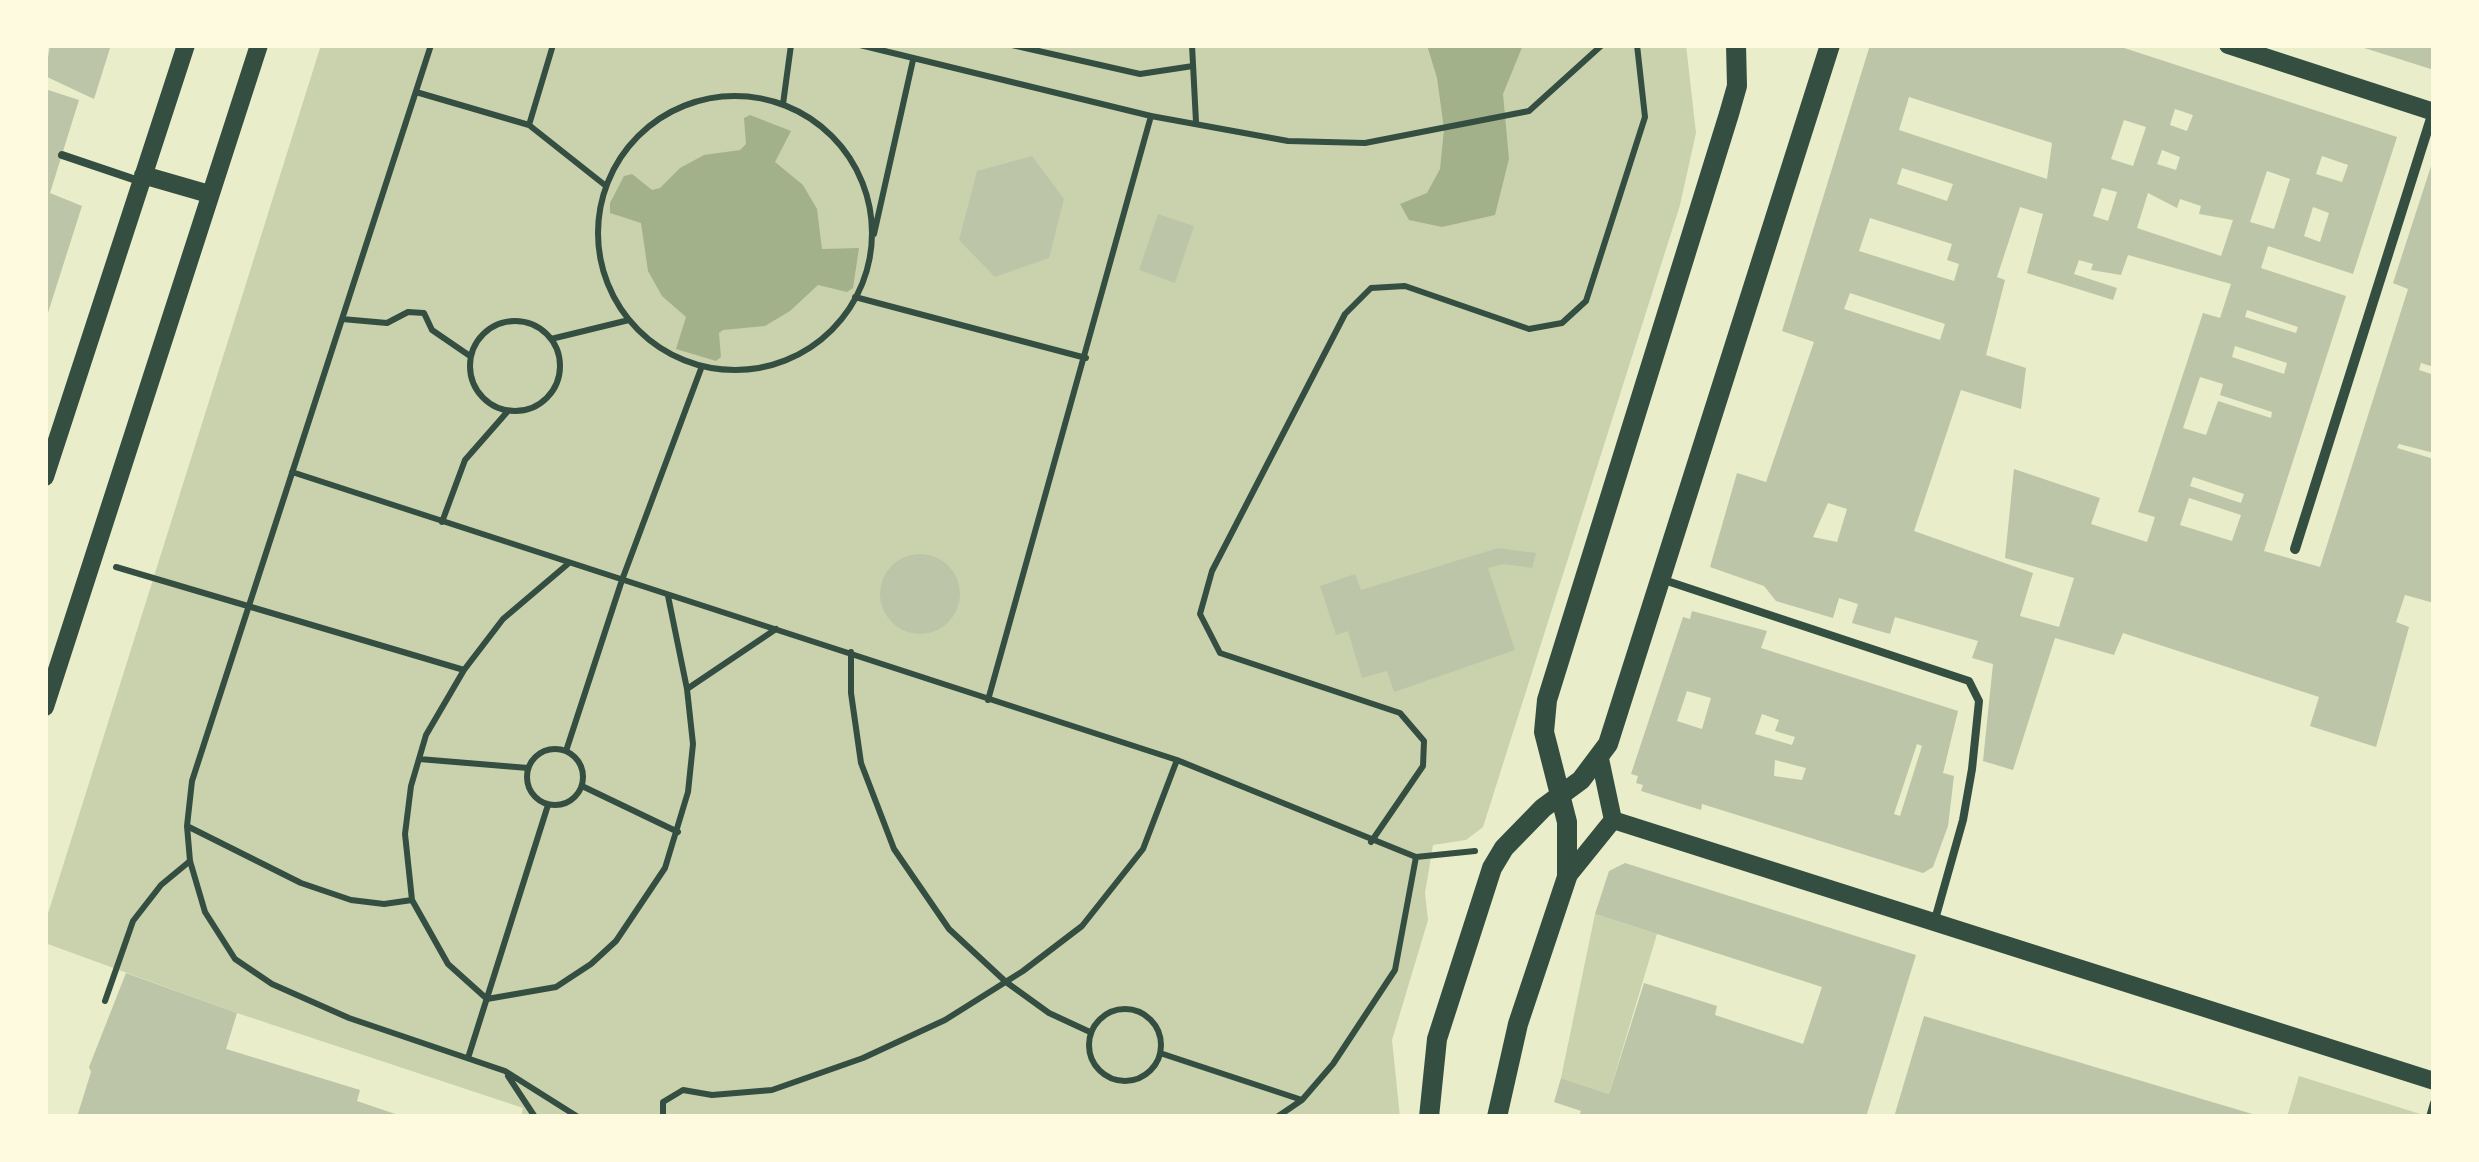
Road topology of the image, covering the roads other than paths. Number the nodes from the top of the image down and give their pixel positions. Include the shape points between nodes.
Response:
1 (186, 45) edge
2 (259, 45) edge
3 (1736, 45) edge
4 (1830, 45) edge
5 (2228, 45) edge
6 (2434, 112) edge
7 (62, 155) dead end
8 (142, 178) junction
9 (209, 194) junction
10 (45, 477) edge
11 (2295, 550) dead end
12 (1660, 578) junction
13 (45, 707) edge
14 (1600, 759) junction
15 (1560, 796) junction
16 (1613, 820) junction
17 (1567, 877) junction
18 (1934, 922) junction
19 (2433, 1076) edge
20 (2434, 1103) edge
21 (1429, 1117) edge
22 (1497, 1117) edge
23 (2430, 1117) edge

1 - 8 street
2 - 9 street
3 - 15 main road via 1729,114 1548,700 1544,732
4 - 12 main road
5 - 6 street
6 - 11 street
7 - 8 lane
8 - 9 street
8 - 10 street
9 - 13 street
12 - 14 main road
12 - 18 lane via 1969,682 1979,701 1972,769
14 - 15 main road
14 - 16 street
15 - 17 main road via 1570,848
15 - 21 main road via 1504,848 1492,868 1437,1039
16 - 17 street
16 - 18 street
17 - 22 main road via 1518,1024
18 - 19 street
20 - 23 lane

